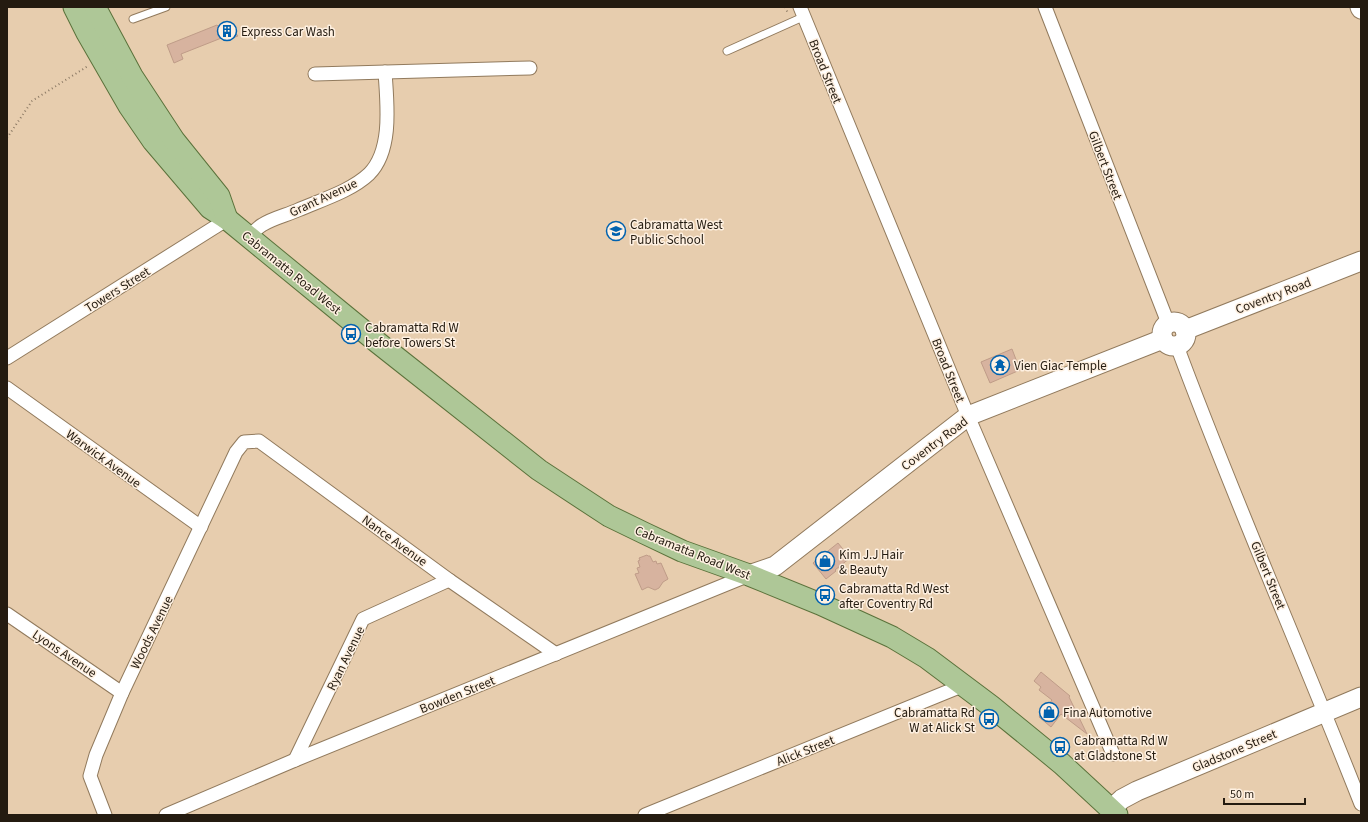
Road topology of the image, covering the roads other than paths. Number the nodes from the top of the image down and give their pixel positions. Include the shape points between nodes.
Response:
1 (74, 7) edge
2 (95, 7) edge
3 (166, 7) edge
4 (1044, 7) edge
5 (802, 12) edge
6 (133, 19) dead end
7 (727, 51) dead end
8 (530, 68) dead end
9 (385, 72) junction
10 (315, 74) dead end
11 (227, 218) junction
12 (249, 237) junction
13 (1361, 261) edge
14 (1173, 335) junction
15 (7, 358) edge
16 (7, 388) edge
17 (968, 416) junction
18 (236, 452) joint
19 (201, 527) junction
20 (749, 575) junction
21 (449, 580) junction
22 (7, 614) edge
23 (556, 654) junction
24 (964, 685) junction
25 (122, 692) junction
26 (1361, 697) edge
27 (1325, 712) junction
28 (1113, 754) dead end
29 (295, 760) junction
30 (1361, 804) edge
31 (1111, 813) edge
32 (105, 815) edge
33 (166, 815) edge
34 (645, 815) edge

1 - 11 main road, Cabramatta Road West via 129,106 153,140 210,208
2 - 11 main road, Cabramatta Road West via 174,140 219,196
3 - 6 lane
4 - 14 street, Gilbert Street
5 - 7 lane
5 - 17 street, Broad Street
8 - 9 street
9 - 10 street
9 - 12 street, Grant Avenue via 388,116 384,143 380,158 369,174 338,193 261,225
11 - 12 main road, Cabramatta Road West
11 - 15 street, Towers Street
12 - 20 main road, Cabramatta Road West via 538,470 609,516 682,551
13 - 14 street, Coventry Road
14 - 17 street, Coventry Road
14 - 27 street, Gilbert Street via 1203,415
16 - 19 street, Warwick Avenue
17 - 20 street, Coventry Road via 775,566
17 - 28 street, Broad Street
18 - 19 street, Woods Avenue
18 - 21 street, Nance Avenue via 244,442 259,441
19 - 25 street, Woods Avenue
20 - 23 street, Bowden Street
20 - 24 main road, Cabramatta Road West via 892,637 928,658
21 - 23 street, Nance Avenue
21 - 29 street, Ryan Avenue via 363,619
22 - 25 street, Lyons Avenue
23 - 29 street, Bowden Street
24 - 31 main road, Cabramatta Road West via 1062,764
24 - 34 street, Alick Street
25 - 32 street, Woods Avenue via 90,776
26 - 27 street, Gladstone Street
27 - 30 street, Gilbert Street
27 - 31 street, Gladstone Street via 1137,791 1122,799
29 - 33 street, Bowden Street

